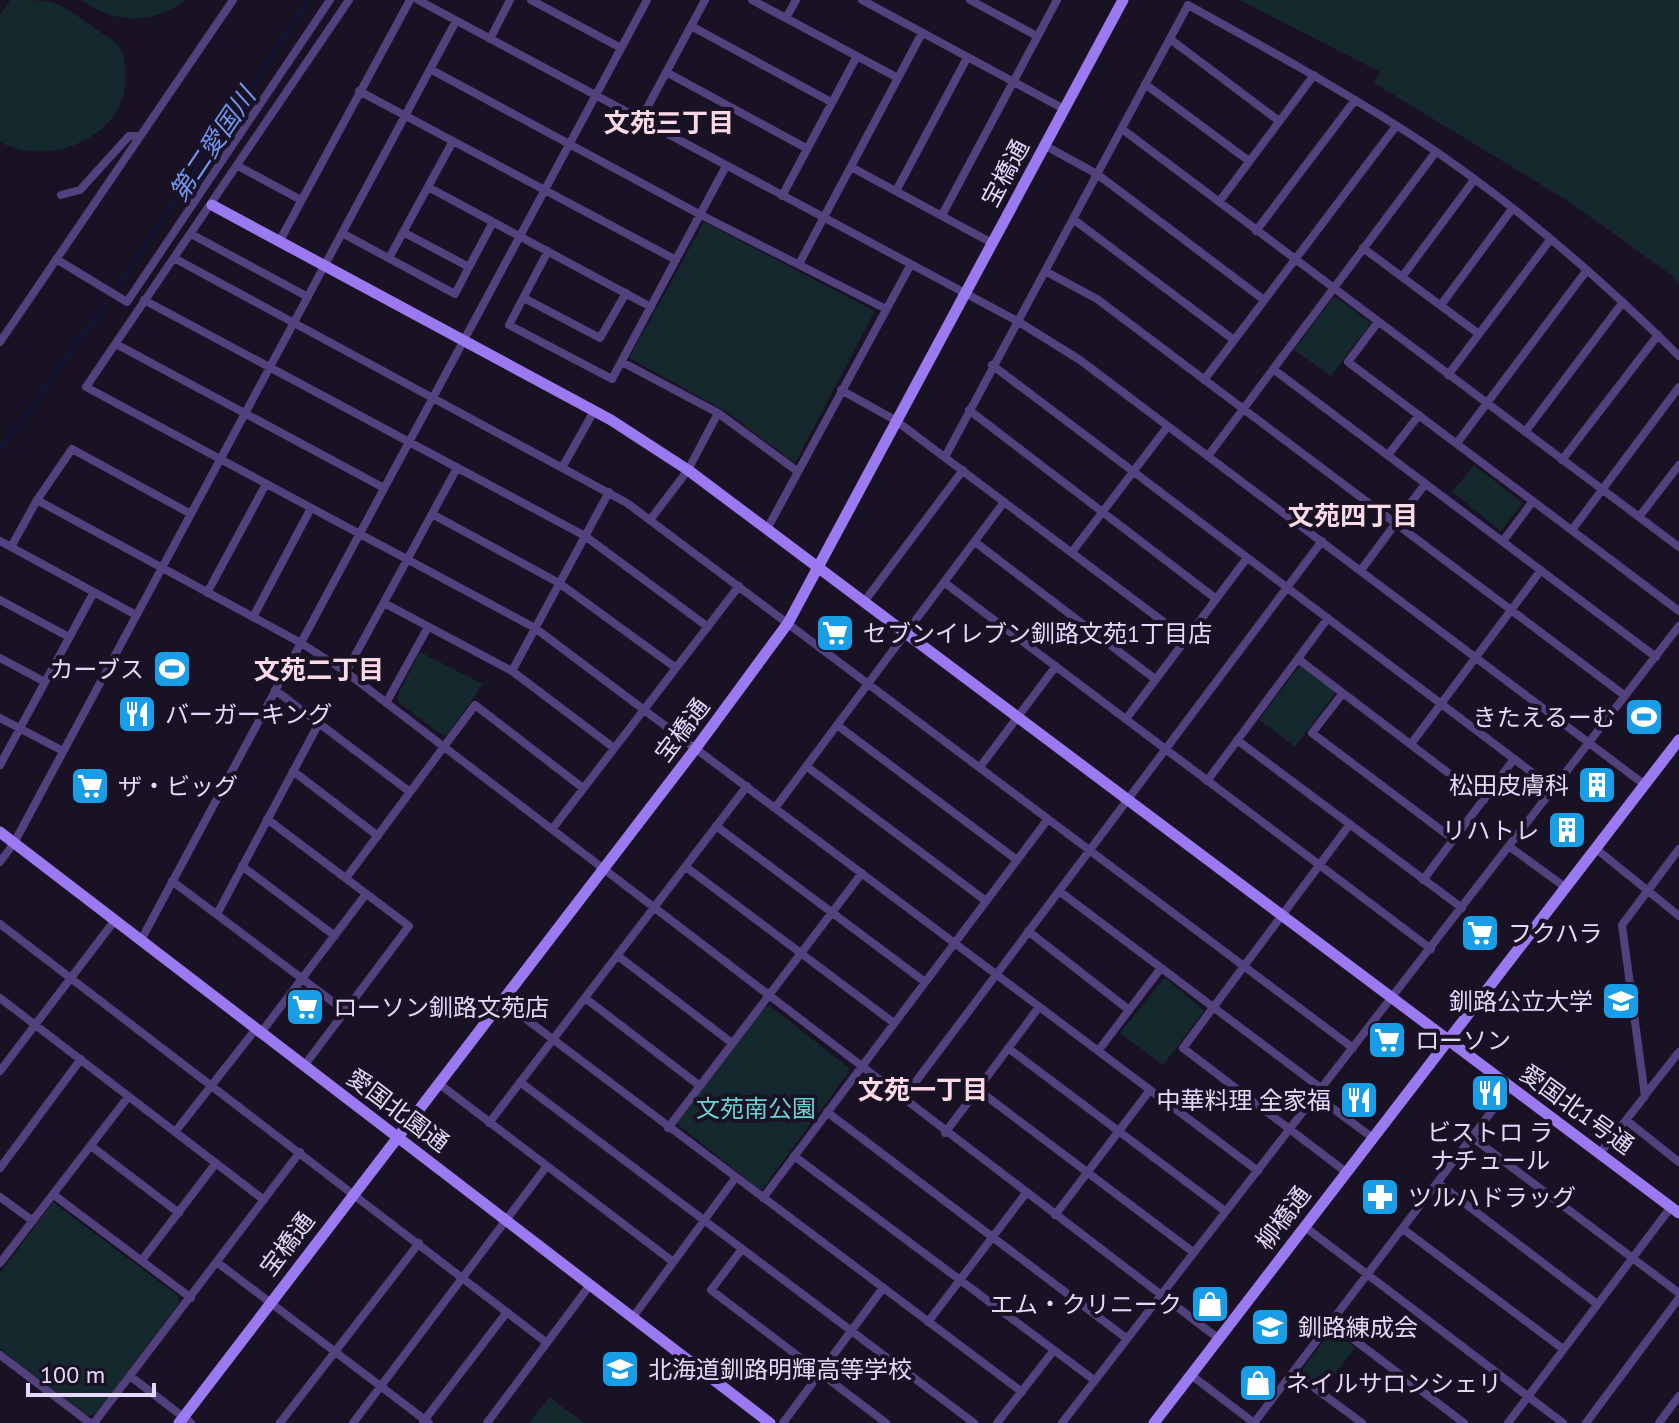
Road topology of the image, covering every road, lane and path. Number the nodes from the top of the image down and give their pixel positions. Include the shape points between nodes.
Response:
1 (233, 0) edge
2 (330, 0) edge
3 (349, 0) edge
4 (410, 0) edge
5 (418, 0) edge
6 (510, 0) edge
7 (531, 0) edge
8 (705, 0) edge
9 (752, 0) edge
10 (796, 0) edge
11 (862, 0) edge
12 (970, 0) edge
13 (996, 0) edge
14 (1057, 0) edge
15 (1123, 0) edge
16 (645, 1) edge
17 (875, 3) edge
18 (990, 11) junction
19 (786, 18) junction
20 (456, 21) junction
21 (691, 26) junction
22 (922, 33) junction
23 (1037, 36) junction
24 (490, 39) junction
25 (1170, 39) junction
26 (621, 48) junction
27 (857, 56) junction
28 (967, 58) junction
29 (430, 69) junction
30 (666, 72) junction
31 (1314, 75) junction
32 (898, 78) junction
33 (1013, 82) junction
34 (1145, 84) junction
35 (359, 91) junction
36 (595, 95) junction
37 (1355, 100) junction
38 (831, 102) junction
39 (1064, 109) junction
40 (405, 115) junction
41 (641, 119) junction
42 (1279, 121) junction
43 (1396, 126) junction
44 (1122, 129) junction
45 (140, 136) junction
46 (453, 141) junction
47 (570, 143) junction
48 (1044, 145) junction
49 (806, 148) junction
50 (1435, 153) junction
51 (1249, 161) junction
52 (238, 166) junction
53 (726, 166) junction
54 (851, 167) junction
55 (1097, 174) junction
56 (1474, 180) junction
57 (428, 187) junction
58 (545, 190) junction
59 (896, 191) junction
60 (61, 195) dead end
61 (782, 196) junction
62 (301, 200) junction
63 (1219, 202) junction
64 (212, 205) junction
65 (1512, 209) junction
66 (701, 215) junction
67 (942, 215) junction
68 (823, 219) junction
69 (1073, 219) junction
70 (493, 222) junction
71 (1256, 231) junction
72 (403, 232) junction
73 (342, 233) junction
74 (191, 234) junction
75 (520, 236) junction
76 (1550, 240) junction
77 (279, 242) junction
78 (992, 243) junction
79 (1363, 248) junction
80 (548, 251) junction
81 (174, 258) junction
82 (389, 258) junction
83 (56, 259) junction
84 (1295, 259) junction
85 (676, 260) junction
86 (799, 264) junction
87 (324, 266) junction
88 (910, 266) junction
89 (469, 267) junction
90 (1587, 270) junction
91 (1045, 271) junction
92 (1402, 277) junction
93 (1333, 288) junction
94 (626, 293) junction
95 (965, 294) junction
96 (308, 297) junction
97 (524, 298) junction
98 (144, 300) junction
99 (1264, 300) junction
100 (1623, 302) junction
101 (1441, 305) junction
102 (651, 307) junction
103 (886, 309) junction
104 (1019, 322) junction
105 (1378, 322) junction
106 (294, 323) junction
107 (1479, 334) junction
108 (1658, 335) junction
109 (1234, 340) junction
110 (463, 341) junction
111 (0, 342) edge
112 (116, 344) junction
113 (1679, 356) edge
114 (622, 362) junction
115 (992, 365) junction
116 (269, 368) junction
117 (1273, 369) junction
118 (1448, 375) junction
119 (1204, 380) junction
120 (1679, 387) edge
121 (841, 390) junction
122 (433, 397) junction
123 (1486, 403) junction
124 (1242, 409) junction
125 (969, 410) junction
126 (594, 411) junction
127 (245, 413) junction
128 (718, 413) junction
129 (1419, 415) junction
130 (895, 420) junction
131 (1168, 426) junction
132 (1525, 432) junction
133 (408, 443) junction
134 (1457, 443) junction
135 (1388, 455) junction
136 (1208, 456) junction
137 (945, 457) junction
138 (220, 459) junction
139 (1562, 460) junction
140 (1679, 465) edge
141 (563, 466) junction
142 (457, 468) junction
143 (688, 470) junction
144 (963, 470) junction
145 (797, 471) junction
146 (1134, 473) junction
147 (266, 484) junction
148 (1425, 484) junction
149 (384, 488) junction
150 (1601, 489) junction
151 (609, 492) junction
152 (37, 500) junction
153 (1533, 501) junction
154 (1004, 502) junction
155 (311, 508) junction
156 (1100, 511) junction
157 (191, 514) junction
158 (432, 514) junction
159 (1639, 517) junction
160 (650, 520) junction
161 (1396, 524) junction
162 (767, 529) junction
163 (1572, 530) junction
164 (359, 534) junction
165 (585, 536) junction
166 (0, 541) edge
167 (1322, 541) junction
168 (1503, 541) junction
169 (975, 542) junction
170 (11, 547) junction
171 (1679, 547) edge
172 (1072, 552) junction
173 (1247, 558) junction
174 (408, 559) junction
175 (818, 567) junction
176 (161, 569) junction
177 (1361, 570) junction
178 (1541, 570) junction
179 (559, 583) junction
180 (945, 583) junction
181 (739, 586) junction
182 (1287, 587) junction
183 (94, 592) junction
184 (207, 593) junction
185 (1215, 598) junction
186 (0, 600) edge
187 (864, 602) junction
188 (384, 603) junction
189 (1511, 611) junction
190 (1679, 611) edge
191 (136, 615) junction
192 (253, 617) junction
193 (1328, 618) junction
194 (788, 623) junction
195 (1679, 626) edge
196 (428, 627) junction
197 (708, 627) junction
198 (535, 628) junction
199 (906, 634) junction
200 (69, 637) junction
201 (1185, 638) junction
202 (301, 643) junction
203 (1476, 657) junction
204 (1656, 657) junction
205 (0, 658) edge
206 (1298, 659) junction
207 (1056, 666) junction
208 (676, 668) junction
209 (512, 671) junction
210 (346, 672) junction
211 (1155, 679) junction
212 (45, 682) junction
213 (868, 684) junction
214 (275, 690) junction
215 (1343, 693) junction
216 (1624, 695) junction
217 (386, 703) junction
218 (1441, 703) junction
219 (644, 709) junction
220 (1017, 717) junction
221 (0, 718) edge
222 (1126, 719) junction
223 (319, 723) junction
224 (837, 725) junction
225 (21, 729) junction
226 (1237, 740) junction
227 (1679, 740) edge
228 (1589, 742) junction
229 (1411, 744) junction
230 (444, 747) junction
231 (614, 748) junction
232 (696, 748) junction
233 (1165, 750) junction
234 (63, 751) junction
235 (1514, 759) junction
236 (0, 765) edge
237 (806, 766) junction
238 (980, 767) junction
239 (293, 771) junction
240 (1207, 781) junction
241 (1645, 785) junction
242 (747, 786) junction
243 (583, 788) junction
244 (1554, 789) junction
245 (410, 792) junction
246 (1127, 800) junction
247 (1484, 800) junction
248 (775, 808) junction
249 (267, 819) junction
250 (1048, 819) junction
251 (1350, 824) junction
252 (716, 826) junction
253 (553, 828) junction
254 (0, 832) edge
255 (378, 836) junction
256 (1453, 839) junction
257 (14, 843) junction
258 (1510, 847) junction
259 (1595, 848) junction
260 (1090, 849) junction
261 (1679, 849) edge
262 (1017, 860) junction
263 (0, 862) edge
264 (1319, 865) junction
265 (242, 866) junction
266 (604, 867) junction
267 (686, 867) junction
268 (862, 873) junction
269 (346, 878) junction
270 (1423, 880) junction
271 (172, 881) junction
272 (1565, 887) junction
273 (1646, 890) junction
274 (1059, 891) junction
275 (366, 894) junction
276 (986, 901) junction
277 (655, 907) junction
278 (1462, 908) junction
279 (831, 913) junction
280 (217, 914) junction
281 (1281, 915) junction
282 (1679, 916) edge
283 (115, 920) junction
284 (0, 924) edge
285 (1028, 931) junction
286 (335, 936) junction
287 (141, 940) junction
288 (955, 942) junction
289 (1431, 949) junction
290 (800, 953) junction
291 (618, 956) junction
292 (1244, 966) junction
293 (1161, 968) junction
294 (996, 974) junction
295 (71, 977) junction
296 (302, 979) junction
297 (925, 982) junction
298 (769, 995) junction
299 (0, 998) edge
300 (585, 998) junction
301 (1394, 998) junction
302 (502, 1001) junction
303 (1039, 1007) junction
304 (1213, 1007) junction
305 (1129, 1010) junction
306 (345, 1011) junction
307 (894, 1023) junction
308 (36, 1025) junction
309 (258, 1032) junction
310 (553, 1039) junction
311 (1448, 1040) junction
312 (732, 1043) junction
313 (1008, 1048) junction
314 (1353, 1048) junction
315 (1098, 1051) junction
316 (1679, 1052) edge
317 (81, 1059) junction
318 (304, 1066) junction
319 (860, 1068) junction
320 (0, 1071) edge
321 (520, 1082) junction
322 (438, 1083) junction
323 (212, 1084) junction
324 (700, 1086) junction
325 (1510, 1087) junction
326 (977, 1089) junction
327 (1150, 1090) junction
328 (1319, 1092) junction
329 (1645, 1096) junction
330 (128, 1097) junction
331 (902, 1100) junction
332 (827, 1112) junction
333 (1626, 1120) junction
334 (489, 1123) junction
335 (668, 1128) junction
336 (1119, 1130) junction
337 (1289, 1130) junction
338 (175, 1132) junction
339 (945, 1133) junction
340 (396, 1138) junction
341 (1373, 1138) junction
342 (1473, 1138) junction
343 (91, 1146) junction
344 (300, 1152) junction
345 (1600, 1153) junction
346 (794, 1156) junction
347 (1679, 1162) edge
348 (216, 1163) junction
349 (546, 1167) junction
350 (0, 1168) edge
351 (1258, 1171) junction
352 (1088, 1172) junction
353 (1346, 1172) junction
354 (736, 1177) junction
355 (1438, 1183) junction
356 (353, 1193) junction
357 (1026, 1193) junction
358 (54, 1195) junction
359 (0, 1197) edge
360 (763, 1198) junction
361 (264, 1200) junction
362 (1675, 1210) edge
363 (1225, 1211) junction
364 (179, 1213) junction
365 (1055, 1215) junction
366 (705, 1219) junction
367 (33, 1221) junction
368 (507, 1221) junction
369 (1305, 1227) junction
370 (1403, 1229) junction
371 (992, 1237) junction
372 (419, 1243) junction
373 (742, 1249) junction
374 (1193, 1252) junction
375 (1632, 1258) junction
376 (142, 1260) junction
377 (672, 1261) junction
378 (0, 1263) edge
379 (218, 1263) junction
380 (1367, 1275) junction
381 (464, 1278) junction
382 (959, 1279) junction
383 (590, 1285) junction
384 (883, 1288) junction
385 (1160, 1294) junction
386 (1679, 1296) edge
387 (191, 1298) junction
388 (270, 1303) junction
389 (1597, 1304) junction
390 (507, 1312) junction
391 (633, 1317) junction
392 (928, 1322) junction
393 (1332, 1323) junction
394 (852, 1331) junction
395 (1126, 1338) junction
396 (1219, 1339) junction
397 (547, 1343) junction
398 (1563, 1349) junction
399 (1054, 1350) junction
400 (336, 1352) junction
401 (1, 1358) edge
402 (1293, 1372) junction
403 (820, 1373) junction
404 (1191, 1375) junction
405 (130, 1376) junction
406 (1094, 1380) junction
407 (381, 1386) junction
408 (1022, 1392) junction
409 (1529, 1396) junction
410 (1679, 1396) edge
411 (185, 1421) edge
412 (425, 1422) edge
413 (92, 1423) edge
414 (280, 1423) edge
415 (353, 1423) edge
416 (487, 1423) edge
417 (770, 1423) edge
418 (783, 1423) edge
419 (886, 1423) edge
420 (974, 1423) edge
421 (997, 1423) edge
422 (1062, 1423) edge
423 (1154, 1423) edge
424 (1362, 1423) edge
425 (1464, 1423) edge
426 (1508, 1423) edge
427 (1563, 1423) edge
428 (1586, 1423) edge
429 (1659, 1423) edge

1 - 45 street
2 - 83 street via 127,302
3 - 52 street
4 - 35 street
5 - 20 street
6 - 24 street
7 - 26 street
8 - 21 street
9 - 19 street
10 - 19 street
11 - 17 street
12 - 18 street
13 - 18 street
14 - 23 street
15 - 39 street, 宝橋通
16 - 26 street
17 - 22 street
18 - 23 street
19 - 27 street
20 - 24 street
20 - 29 street
21 - 30 street
21 - 38 street
22 - 28 street
22 - 32 street
23 - 33 street
24 - 36 street
25 - 31 street via 1188,5
25 - 34 street
25 - 42 street
26 - 36 street
27 - 32 street
27 - 38 street
28 - 33 street
28 - 59 street
29 - 40 street
29 - 47 street
30 - 41 street
30 - 49 street
31 - 37 street
31 - 42 street
32 - 54 street
33 - 39 street
33 - 67 street
34 - 44 street
34 - 51 street
35 - 40 street
35 - 62 street
36 - 41 street
36 - 47 street
37 - 43 street
37 - 71 street
38 - 49 street
39 - 48 street, 宝橋通
40 - 46 street
40 - 73 street
41 - 53 street
42 - 51 street
43 - 50 street
43 - 84 street
44 - 55 street
44 - 63 street
45 - 60 street via 129,136 80,190
45 - 83 street
46 - 57 street
46 - 58 street
47 - 58 street
47 - 66 street
48 - 55 street
48 - 78 street, 宝橋通
49 - 61 street
50 - 56 street
50 - 79 street
51 - 63 street
52 - 62 street
52 - 64 street
53 - 61 street
53 - 66 street
54 - 59 street
54 - 68 street
55 - 69 street
55 - 99 street
56 - 65 street
56 - 92 street
57 - 70 street
57 - 72 street
58 - 75 street
58 - 85 street
59 - 67 street
61 - 68 street
62 - 77 street
63 - 71 street
64 - 74 street
64 - 77 street, 愛国北1号通
65 - 76 street
65 - 101 street
66 - 85 street
66 - 86 street
67 - 78 street
68 - 86 street
68 - 88 street
69 - 91 street
69 - 109 street
70 - 75 street
70 - 89 street
71 - 84 street
72 - 82 street
72 - 89 street
73 - 82 street
73 - 87 street
74 - 81 street
74 - 96 street
75 - 80 street
75 - 110 street
76 - 90 street
76 - 107 street
77 - 87 street, 愛国北1号通
78 - 95 street, 宝橋通
79 - 92 street
79 - 93 street
80 - 94 street
80 - 97 street
81 - 98 street
81 - 106 street
82 - 89 street via 455,294
83 - 111 street
84 - 93 street
84 - 99 street
85 - 102 street
86 - 103 street
87 - 96 street
87 - 110 street, 愛国北1号通
88 - 95 street
88 - 103 street
90 - 100 street
90 - 123 street
91 - 104 street
91 - 119 street via 1097,299
92 - 101 street
93 - 105 street
93 - 117 street
94 - 97 street via 600,338
94 - 102 street
95 - 104 street
95 - 130 street, 宝橋通
96 - 106 street
97 - 114 street via 509,325 612,379
98 - 112 street
98 - 116 street
99 - 109 street
100 - 108 street
100 - 132 street
101 - 107 street
102 - 114 street
103 - 121 street
104 - 115 street
104 - 131 street
105 - 118 street
105 - 129 street via 1348,362
106 - 116 street
106 - 122 street
107 - 118 street
108 - 113 street
108 - 139 street
109 - 119 street
110 - 122 street
110 - 126 street, 愛国北1号通
112 - 127 street
112 - 138 street via 86,387
114 - 128 street
115 - 125 street
115 - 146 street
116 - 127 street
116 - 133 street
117 - 124 street
117 - 135 street
118 - 123 street
119 - 124 street
120 - 150 street
121 - 130 street
121 - 145 street
122 - 133 street
122 - 141 street
123 - 132 street
123 - 134 street
124 - 136 street
124 - 161 street
125 - 137 street
125 - 156 street
126 - 141 street
126 - 143 street, 愛国北1号通
127 - 138 street
127 - 149 street
128 - 143 street
128 - 145 street
129 - 134 street
129 - 135 street
130 - 137 street
130 - 175 street, 宝橋通
131 - 136 street
131 - 146 street
132 - 139 street
133 - 142 street
133 - 149 street
134 - 153 street
135 - 148 street
136 - 167 street
137 - 144 street
138 - 147 street
138 - 157 street
139 - 150 street
140 - 159 street
141 - 151 street
142 - 158 street
142 - 165 street
143 - 160 street
143 - 162 street, 愛国北1号通
144 - 154 street
144 - 187 street
145 - 162 street
146 - 156 street
146 - 173 street
147 - 155 street
147 - 184 street
148 - 161 street
148 - 168 street
149 - 164 street
150 - 159 street
150 - 163 street
151 - 160 street
151 - 165 street
152 - 157 street via 72,449
152 - 170 street
152 - 176 street
153 - 163 street
153 - 168 street
154 - 169 street
154 - 172 street
155 - 164 street
155 - 192 street
156 - 172 street
156 - 185 street
157 - 176 street
158 - 174 street
158 - 179 street
159 - 171 street
160 - 181 street
161 - 177 street
161 - 189 street
162 - 175 street, 愛国北1号通
163 - 190 street
164 - 174 street
164 - 202 street
165 - 179 street
165 - 197 street
166 - 170 street
167 - 177 street
167 - 182 street
168 - 178 street
169 - 180 street
169 - 211 street
170 - 183 street
172 - 201 street
173 - 182 street
173 - 185 street
174 - 188 street
174 - 198 street
175 - 187 street, 愛国北1号通
175 - 194 street, 宝橋通
176 - 184 street
176 - 191 street
177 - 203 street
178 - 189 street
178 - 204 street
179 - 198 street
179 - 208 street
180 - 199 street
180 - 207 street
181 - 194 street
181 - 197 street
182 - 193 street
182 - 233 street
183 - 191 street
183 - 200 street
184 - 192 street
185 - 201 street
186 - 200 street
187 - 199 street, 愛国北1号通
188 - 196 street
188 - 210 street
189 - 203 street
189 - 216 street
191 - 234 street
192 - 202 street
193 - 206 street
193 - 218 street
194 - 213 street
194 - 232 street, 宝橋通
195 - 204 street
196 - 209 street
196 - 217 street
197 - 208 street
198 - 209 street
198 - 219 street
199 - 213 street
199 - 220 street, 愛国北1号通
200 - 212 street
201 - 211 street
202 - 210 street
202 - 214 street
203 - 218 street
203 - 228 street
204 - 216 street
205 - 212 street
206 - 215 street
206 - 226 street
207 - 220 street
207 - 222 street
208 - 219 street
209 - 231 street
210 - 217 street
211 - 222 street
212 - 225 street
213 - 224 street
213 - 238 street
214 - 223 street
214 - 271 street
215 - 229 street
215 - 256 street via 1312,733
216 - 228 street
217 - 230 street
218 - 229 street
218 - 235 street
219 - 231 street
219 - 232 street
220 - 238 street
220 - 246 street, 愛国北1号通
221 - 225 street
222 - 233 street
223 - 239 street
223 - 245 street
224 - 237 street
224 - 262 street
225 - 234 street
225 - 236 street
226 - 240 street
226 - 251 street
227 - 241 street, 柳橋通
228 - 241 street
228 - 244 street
229 - 247 street
230 - 243 street via 475,705
230 - 245 street
230 - 253 street
231 - 243 street
232 - 242 street
232 - 266 street, 宝橋通
233 - 240 street
233 - 246 street
234 - 257 street
235 - 244 street
235 - 247 street
237 - 248 street
237 - 276 street
238 - 250 street
239 - 249 street
239 - 255 street
240 - 264 street
241 - 259 street, 柳橋通
242 - 248 street
242 - 252 street
243 - 253 street
244 - 258 street
245 - 255 street
246 - 260 street
246 - 281 street, 愛国北1号通
247 - 256 street
248 - 268 street
249 - 265 street
249 - 269 street
250 - 260 street
250 - 262 street
251 - 264 street
251 - 270 street
252 - 267 street
252 - 279 street
253 - 266 street
254 - 257 street, 愛国北園通
255 - 269 street
256 - 270 street
257 - 263 street
257 - 283 street, 愛国北園通
258 - 272 street
258 - 278 street
259 - 272 street, 柳橋通
259 - 273 street
260 - 274 street
260 - 292 street
261 - 273 street
262 - 276 street
264 - 281 street
264 - 289 street
265 - 280 street
265 - 286 street
266 - 277 street
266 - 302 street, 宝橋通
267 - 277 street
267 - 290 street
268 - 279 street
268 - 288 street
269 - 275 street
270 - 278 street
271 - 280 street
271 - 287 street
272 - 311 street, 柳橋通
273 - 282 street
273 - 329 street via 1621,931
274 - 285 street
274 - 293 street
275 - 286 street
275 - 306 street via 409,926
276 - 288 street
277 - 291 street
277 - 298 street
278 - 289 street
279 - 290 street
279 - 297 street
280 - 296 street
281 - 292 street
281 - 301 street, 愛国北1号通
283 - 287 street, 愛国北園通
283 - 295 street
284 - 295 street
285 - 294 street
285 - 305 street
286 - 296 street
287 - 309 street, 愛国北園通
288 - 294 street
288 - 297 street
289 - 301 street
290 - 298 street
290 - 307 street
291 - 300 street
291 - 312 street
292 - 304 street
292 - 314 street
293 - 304 street
293 - 305 street
294 - 303 street
294 - 331 street
295 - 308 street
295 - 323 street
296 - 306 street
296 - 309 street
297 - 307 street
298 - 312 street
298 - 319 street
299 - 308 street
300 - 310 street
300 - 324 street
301 - 311 street, 愛国北1号通
301 - 314 street
302 - 310 street
302 - 322 street, 宝橋通
303 - 313 street
303 - 315 street
304 - 328 street
304 - 337 street via 1183,1048
305 - 315 street
306 - 318 street
307 - 319 street
308 - 317 street
308 - 320 street
309 - 318 street, 愛国北園通
309 - 323 street
310 - 321 street
310 - 335 street
311 - 325 street, 愛国北1号通
311 - 341 street, 柳橋通
312 - 324 street
313 - 326 street
313 - 336 street
314 - 328 street
315 - 327 street
316 - 329 street
317 - 330 street
317 - 350 street
318 - 340 street, 愛国北園通
319 - 331 street
319 - 332 street
321 - 334 street
321 - 366 street
322 - 334 street
322 - 340 street, 宝橋通
323 - 338 street
323 - 344 street
324 - 335 street
325 - 342 street
325 - 345 street, 愛国北1号通
326 - 339 street
326 - 352 street
327 - 336 street
327 - 351 street
328 - 337 street
328 - 341 street
329 - 333 street
330 - 338 street
330 - 343 street
331 - 339 street
332 - 346 street
332 - 371 street
333 - 345 street
333 - 347 street
334 - 349 street
335 - 354 street
336 - 352 street
336 - 363 street
337 - 351 street
337 - 353 street
338 - 348 street
339 - 357 street
340 - 356 street, 宝橋通
340 - 368 street, 愛国北園通
341 - 353 street, 柳橋通
342 - 355 street
342 - 375 street
343 - 358 street
343 - 364 street
344 - 356 street
344 - 361 street
345 - 362 street, 愛国北1号通
346 - 360 street
346 - 382 street
348 - 361 street
348 - 364 street
349 - 368 street
349 - 377 street
351 - 363 street
352 - 365 street
352 - 374 street
353 - 369 street, 柳橋通
354 - 360 street
354 - 366 street
355 - 370 street
355 - 389 street
356 - 372 street
356 - 388 street, 宝橋通
357 - 365 street
357 - 371 street
358 - 367 street
358 - 376 street
359 - 367 street
360 - 384 street
361 - 379 street
362 - 375 street
363 - 374 street
364 - 376 street
365 - 385 street
366 - 373 street
366 - 377 street
367 - 378 street
368 - 381 street
368 - 383 street, 愛国北園通
369 - 380 street
369 - 396 street, 柳橋通
370 - 380 street
370 - 398 street
371 - 382 street
371 - 395 street
372 - 381 street
372 - 400 street
373 - 394 street
373 - 403 street via 711,1290
374 - 385 street
375 - 386 street
375 - 389 street
376 - 387 street
377 - 391 street
379 - 387 street
379 - 388 street
380 - 393 street
380 - 409 street
381 - 390 street
381 - 407 street
382 - 392 street
382 - 399 street
383 - 391 street, 愛国北園通
383 - 397 street
384 - 392 street
384 - 394 street
385 - 395 street
385 - 396 street
386 - 428 street
387 - 405 street
388 - 400 street
388 - 411 street, 宝橋通
389 - 398 street
390 - 397 street
390 - 412 street
391 - 417 street, 愛国北園通
392 - 408 street
393 - 402 street
393 - 425 street
394 - 403 street
394 - 420 street
395 - 406 street
396 - 404 street, 柳橋通
397 - 416 street
398 - 409 street
399 - 406 street
399 - 408 street
400 - 407 street
400 - 414 street
401 - 413 street
402 - 404 street via 1254,1423
402 - 424 street
403 - 418 street
403 - 419 street
404 - 423 street, 柳橋通
405 - 411 street
405 - 413 street
406 - 422 street
407 - 412 street
407 - 415 street
408 - 421 street
409 - 426 street
409 - 427 street
410 - 429 street

